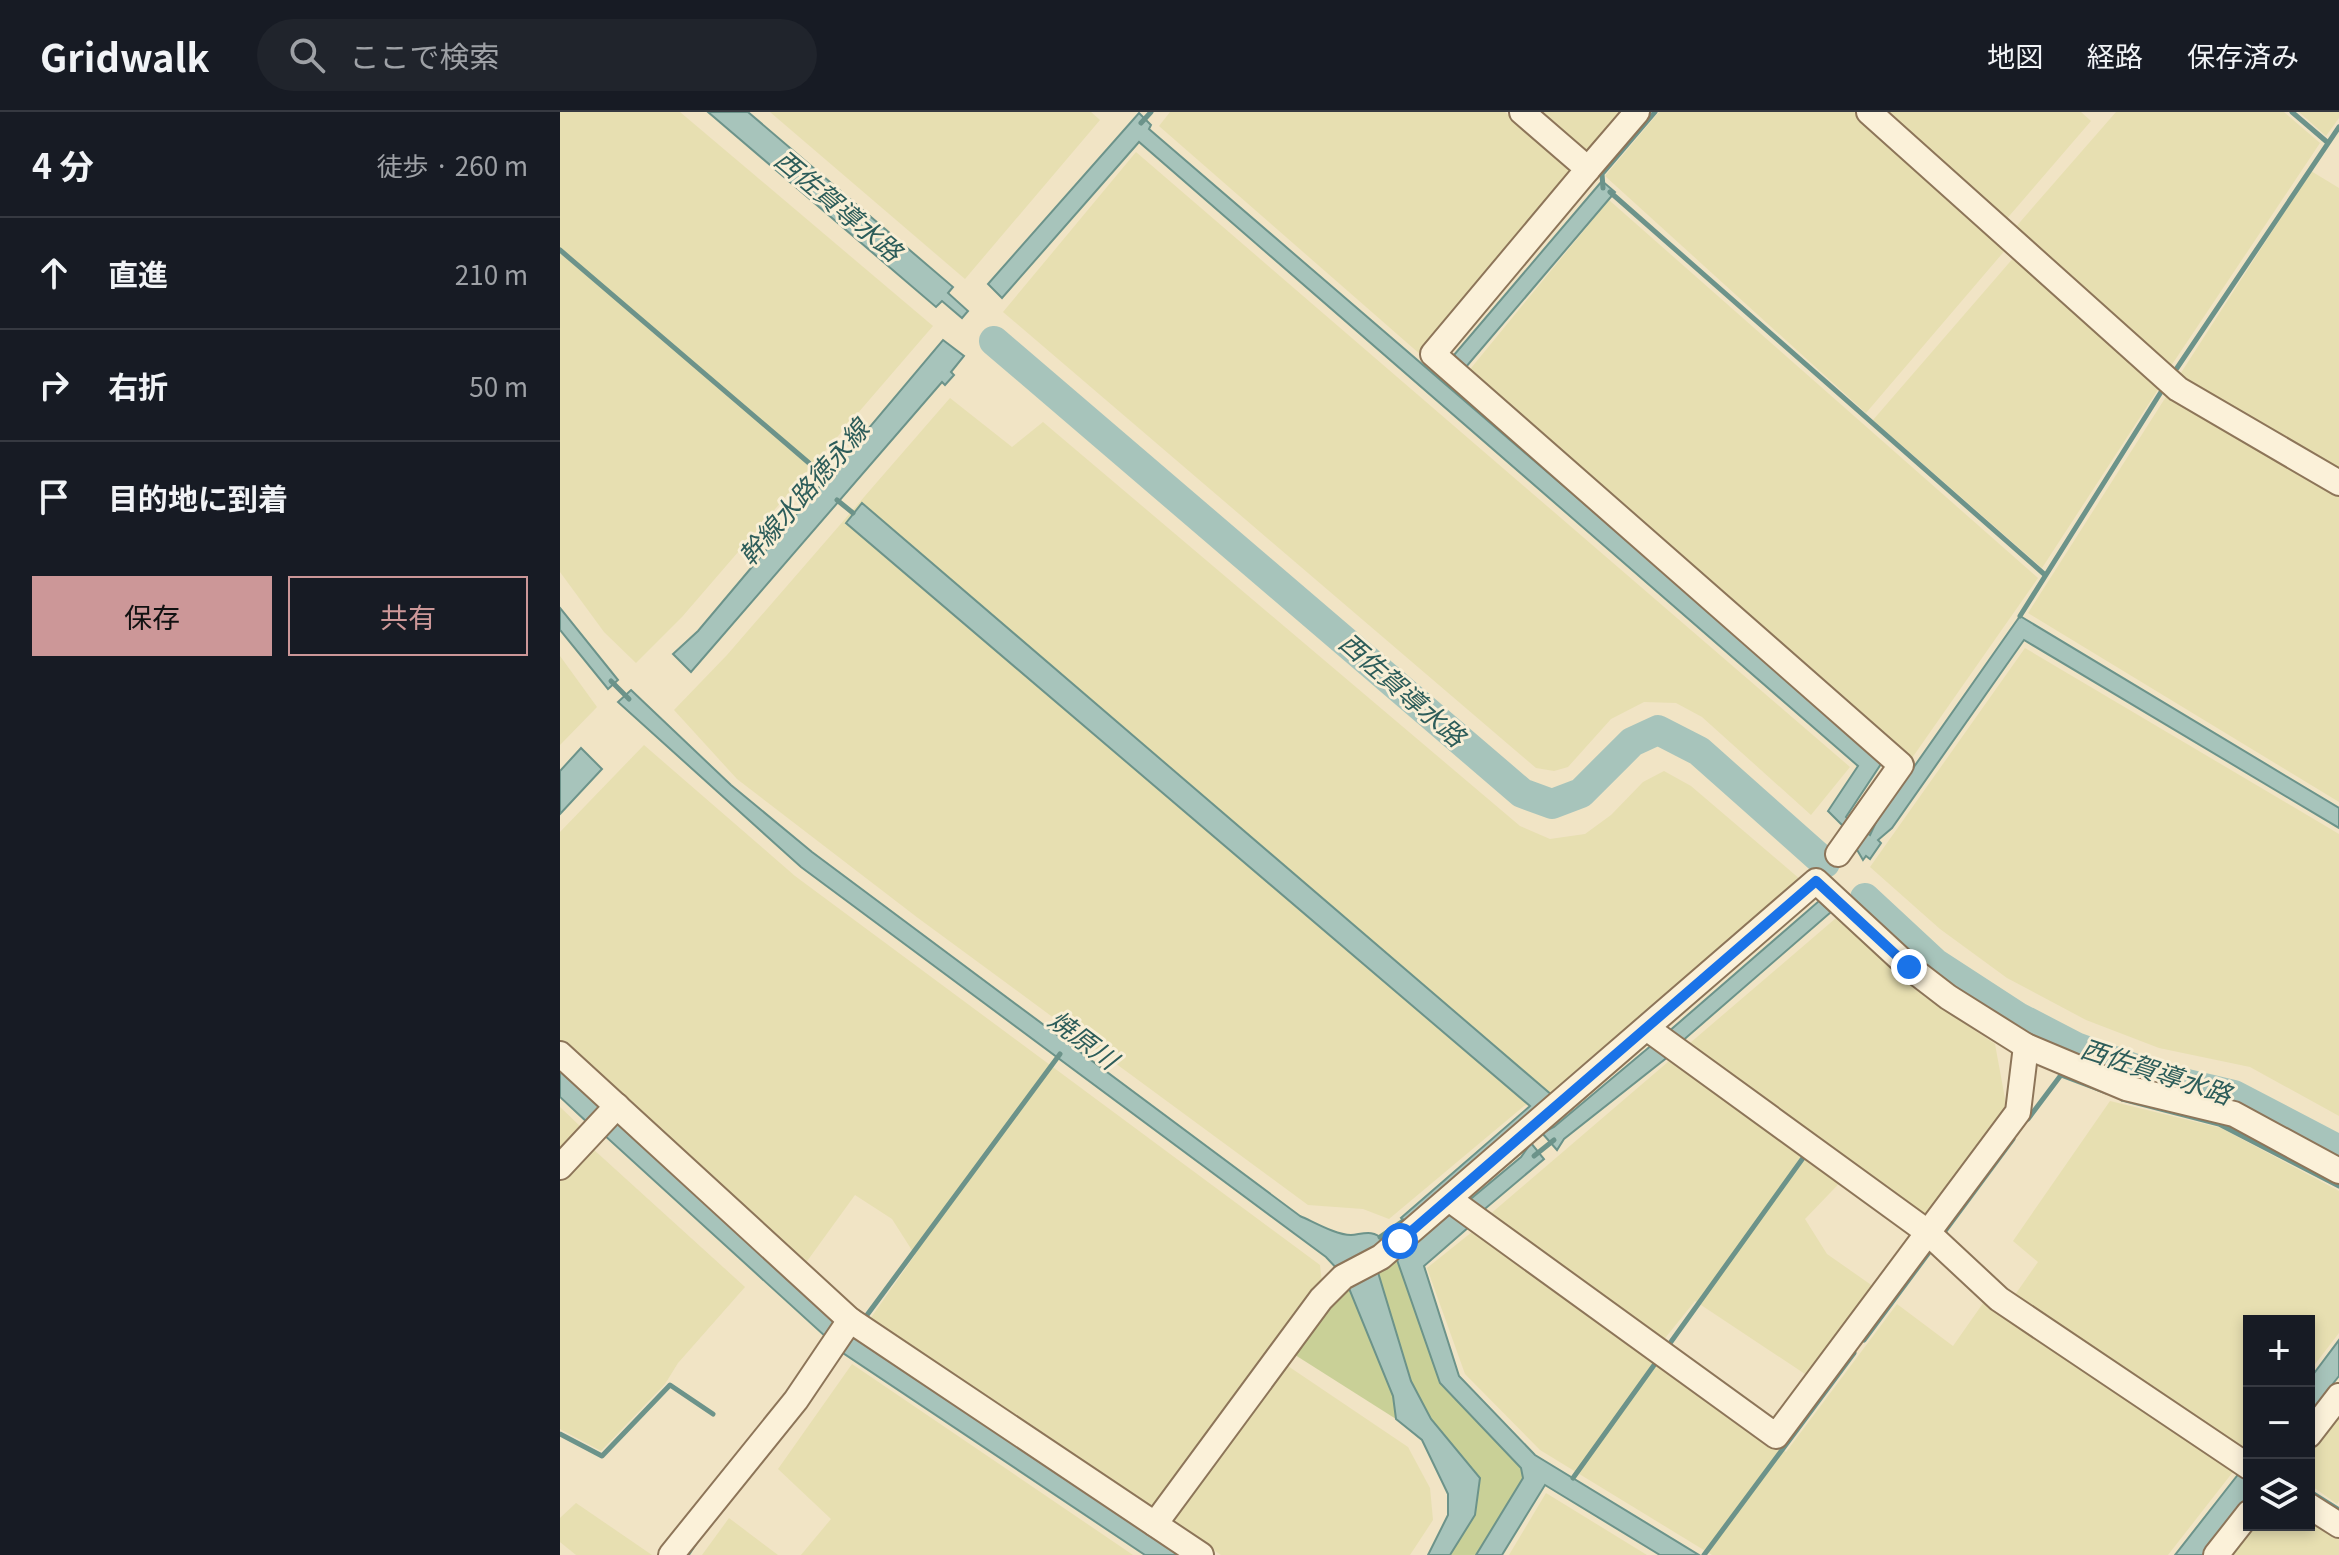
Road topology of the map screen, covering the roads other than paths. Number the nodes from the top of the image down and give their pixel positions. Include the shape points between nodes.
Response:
1 (1522, 112) edge
2 (1637, 112) edge
3 (1869, 112) edge
4 (1588, 169) junction
5 (2339, 483) edge
6 (1838, 854) dead end
7 (1660, 1038) junction
8 (2026, 1046) junction
9 (560, 1054) edge
10 (617, 1106) junction
11 (560, 1167) edge
12 (2339, 1171) edge
13 (1462, 1208) junction
14 (1926, 1231) junction
15 (850, 1320) junction
16 (2339, 1396) edge
17 (2315, 1427) edge
18 (2243, 1463) edge
19 (2315, 1510) edge
20 (2243, 1521) edge
21 (1155, 1524) junction
22 (2339, 1525) edge
23 (671, 1555) edge
24 (1201, 1555) edge
25 (2216, 1555) edge

1 - 4 street
2 - 4 street
3 - 5 street via 2178,389
4 - 6 street via 1433,354 1901,765
7 - 8 street via 1816,881 1909,967
7 - 13 street
7 - 14 street
8 - 12 street via 2126,1088 2234,1114
8 - 14 street via 2018,1112
9 - 10 street
10 - 11 street
10 - 15 street
13 - 14 street via 1776,1436
13 - 21 street via 1349,1273 1279,1352
14 - 18 street via 1999,1299
15 - 21 street
15 - 23 street via 796,1400
16 - 17 street
19 - 22 street
20 - 25 street
21 - 24 street

